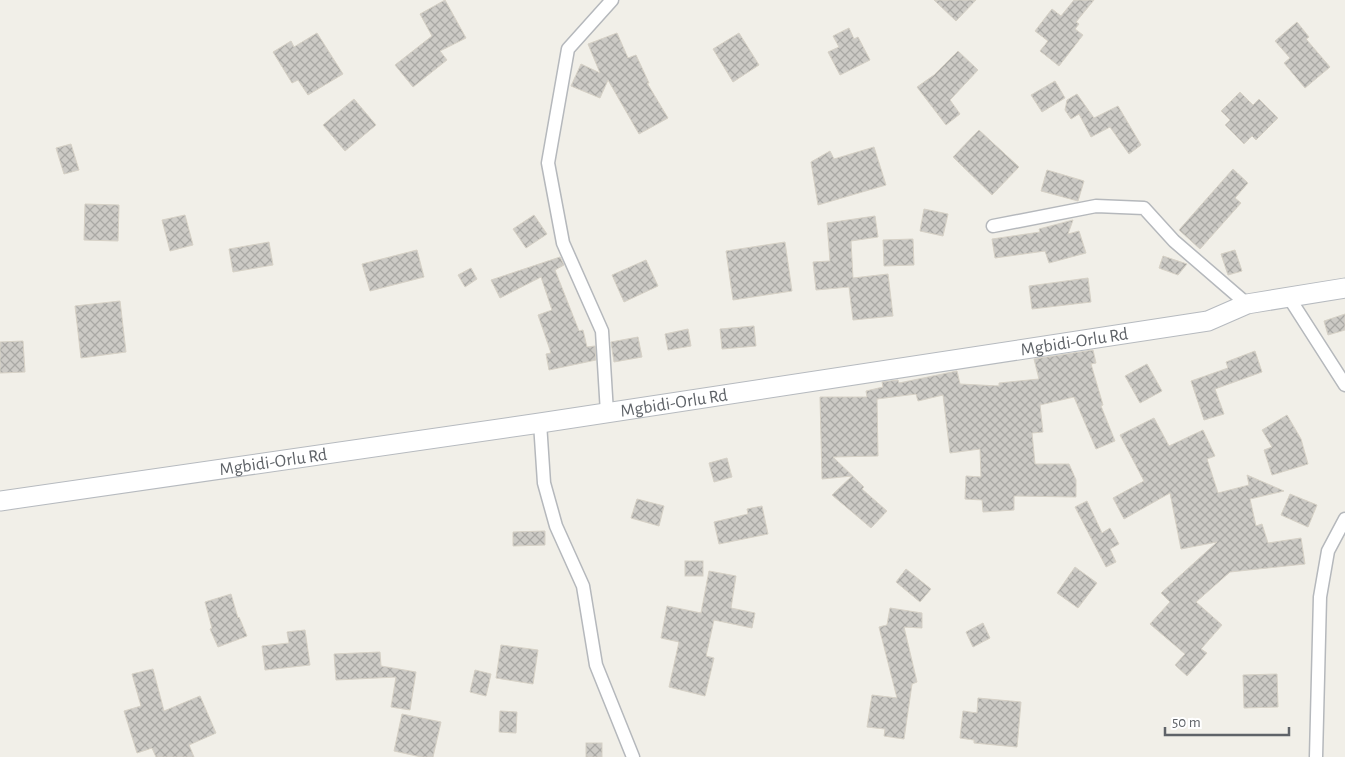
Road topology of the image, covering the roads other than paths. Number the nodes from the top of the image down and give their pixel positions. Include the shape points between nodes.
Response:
1 (612, 0) edge
2 (993, 226) dead end
3 (1345, 288) edge
4 (1288, 296) junction
5 (1247, 304) junction
6 (1345, 385) edge
7 (607, 413) junction
8 (540, 423) junction
9 (0, 502) edge
10 (1345, 519) edge
11 (633, 757) edge
12 (1316, 757) edge

1 - 7 street via 568,49 548,163 563,243 602,331
2 - 5 street via 1096,206 1144,208 1174,241
3 - 4 main road, Mgbidi-Orlu Rd
4 - 5 main road, Mgbidi-Orlu Rd
4 - 6 street
5 - 7 main road, Mgbidi-Orlu Rd via 1208,321
7 - 8 main road, Mgbidi-Orlu Rd
8 - 9 main road, Mgbidi-Orlu Rd
8 - 11 street via 544,483 556,526 583,586 596,665
10 - 12 street via 1328,551 1320,597

